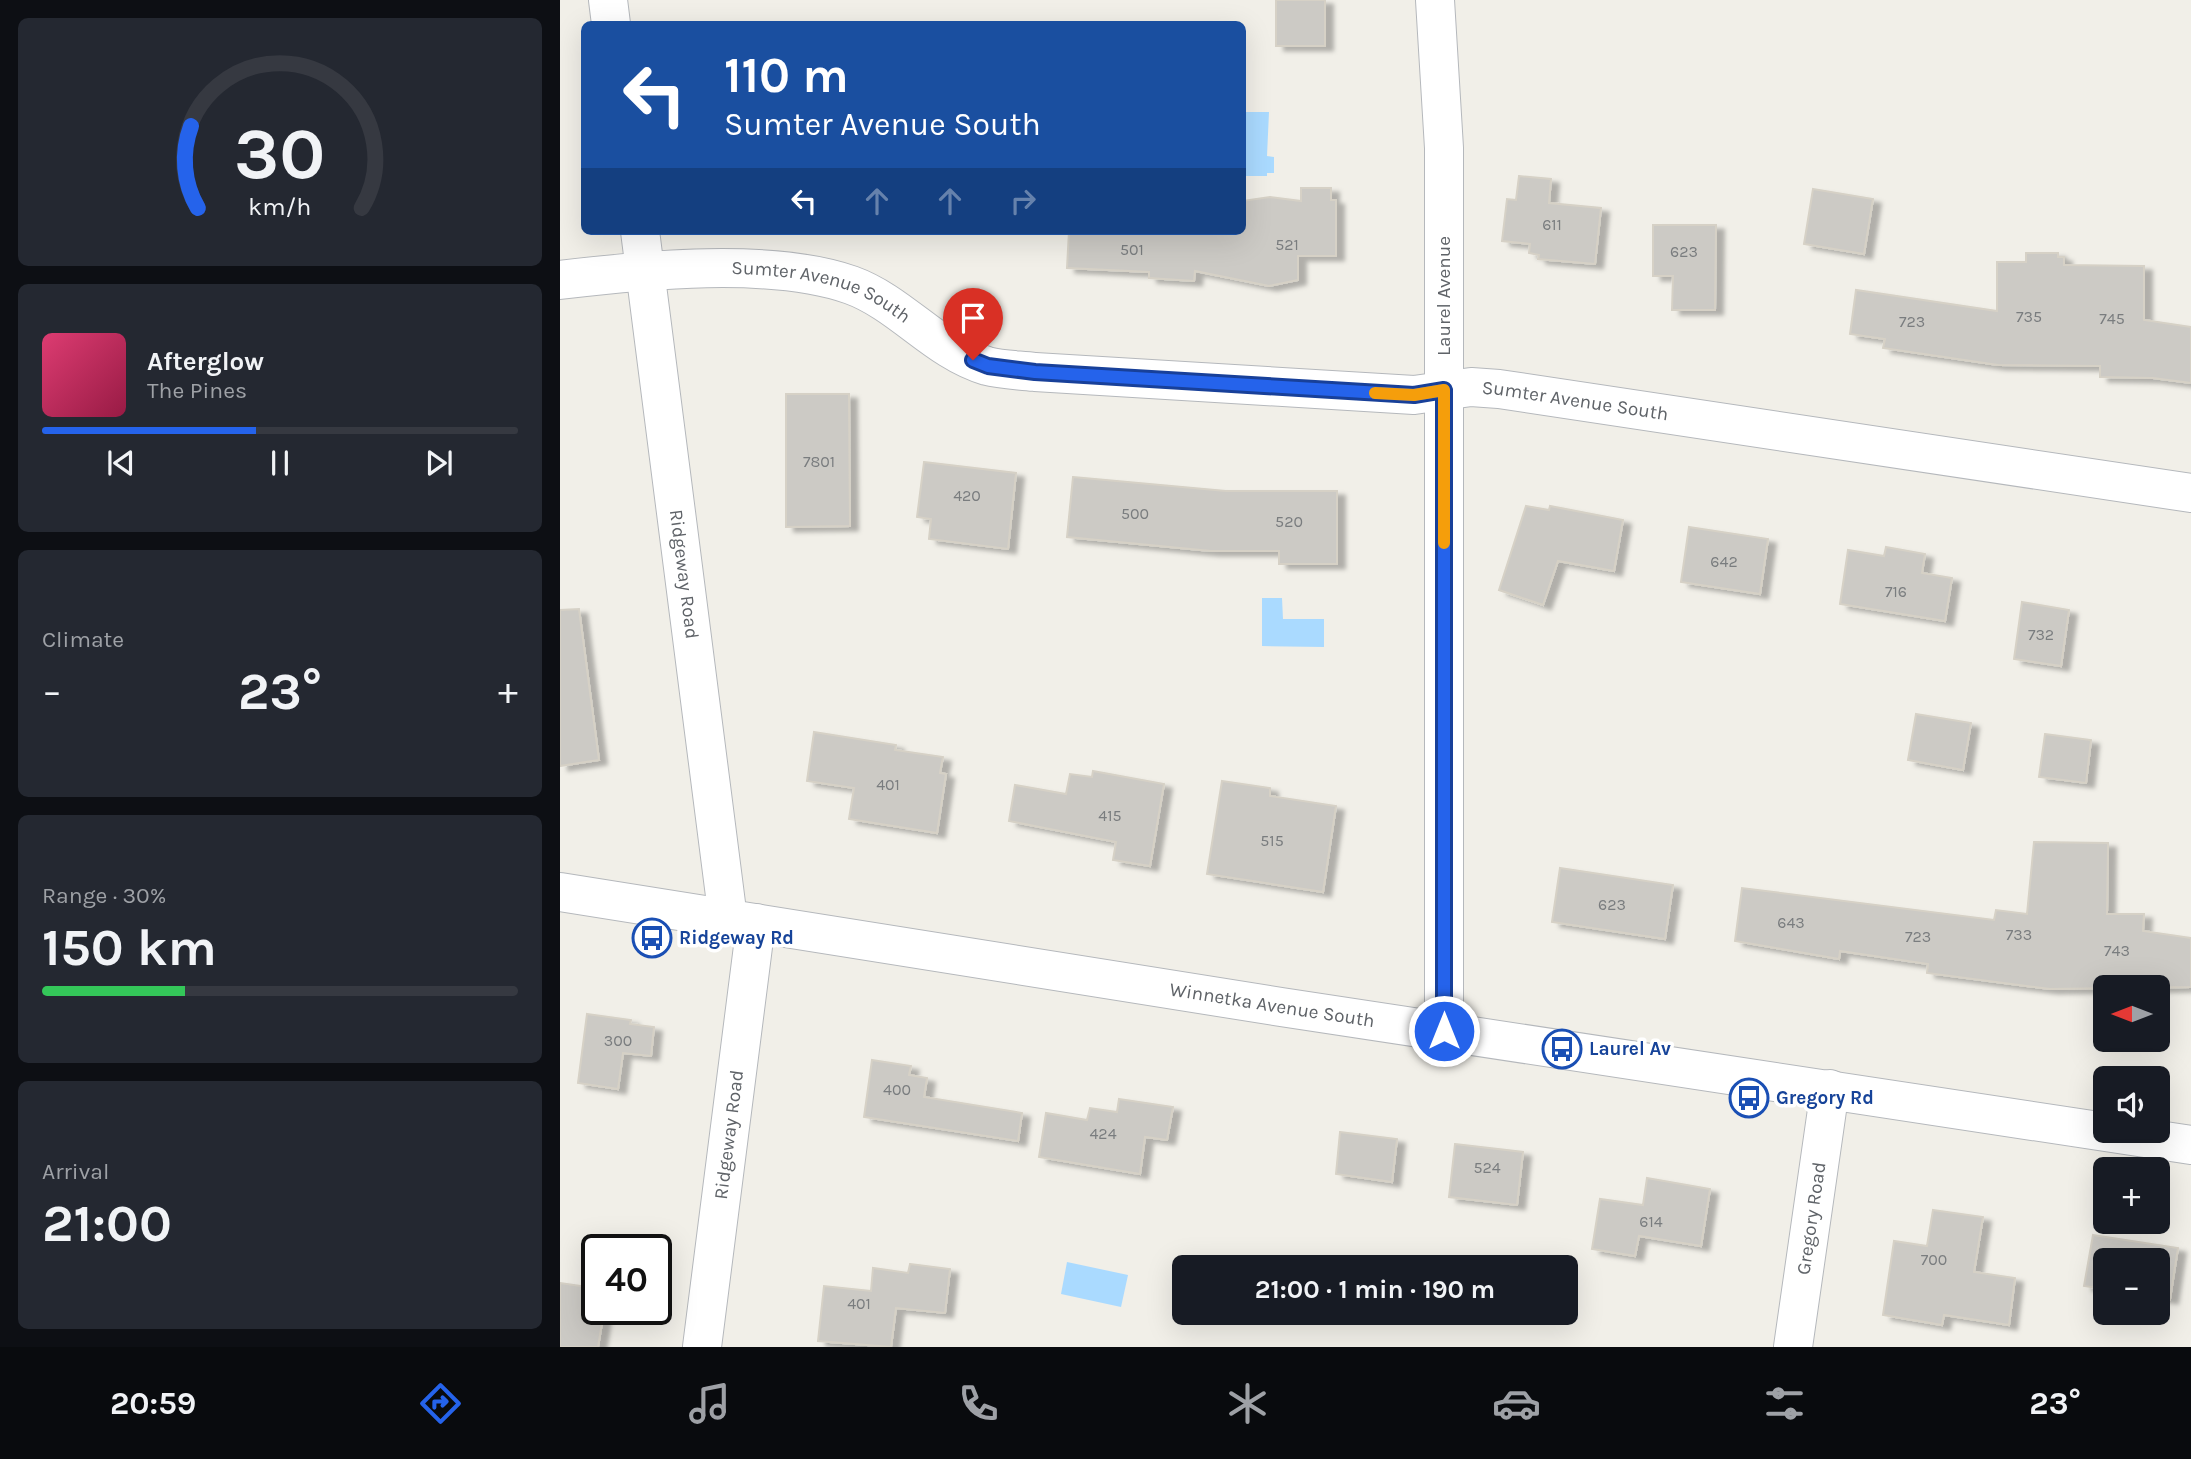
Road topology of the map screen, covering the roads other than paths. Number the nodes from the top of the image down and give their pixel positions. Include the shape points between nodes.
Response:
1 (608, 0) edge
2 (1435, 0) edge
3 (1455, 0) edge
4 (611, 21) edge
5 (1444, 148) junction
6 (641, 235) edge
7 (645, 269) junction
8 (560, 280) edge
9 (1444, 390) junction
10 (2191, 494) edge
11 (560, 892) edge
12 (742, 921) junction
13 (1444, 1031) junction
14 (1830, 1089) junction
15 (2191, 1145) edge
16 (702, 1347) edge
17 (1793, 1347) edge

1 - 4 street
2 - 5 street, Laurel Avenue
3 - 5 street, Laurel Avenue
5 - 9 street, Laurel Avenue
6 - 7 street, Ridgeway Road
7 - 8 street, Sumter Avenue South
7 - 9 street, Sumter Avenue South via 796,273 850,285 988,366 1414,395
7 - 12 street, Ridgeway Road
9 - 10 street, Sumter Avenue South via 1499,389
9 - 13 street, Laurel Avenue
11 - 12 street, Winnetka Avenue South
12 - 13 street, Winnetka Avenue South
12 - 16 street, Ridgeway Road
13 - 14 street, Winnetka Avenue South
14 - 15 street, Winnetka Avenue South
14 - 17 street, Gregory Road

